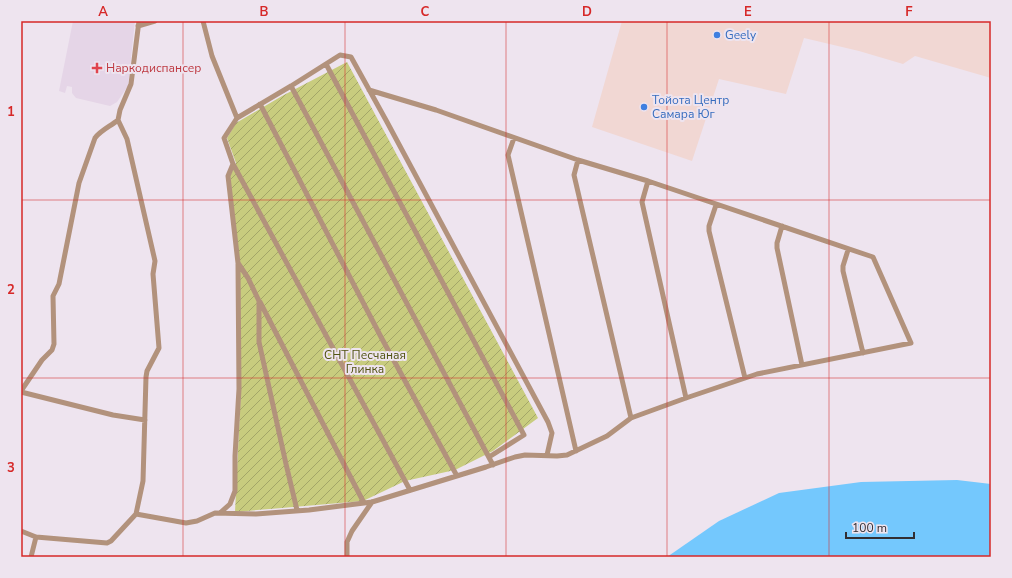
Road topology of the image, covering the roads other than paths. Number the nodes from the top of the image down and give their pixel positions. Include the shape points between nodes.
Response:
1 (155, 21) edge
2 (203, 21) edge
3 (139, 24) edge
4 (326, 64) junction
5 (291, 86) junction
6 (369, 90) junction
7 (260, 104) junction
8 (237, 118) junction
9 (118, 120) junction
10 (514, 138) junction
11 (578, 160) junction
12 (233, 164) junction
13 (648, 182) junction
14 (716, 205) junction
15 (782, 226) junction
16 (848, 250) junction
17 (238, 263) junction
18 (259, 301) junction
19 (862, 353) junction
20 (802, 365) junction
21 (745, 378) junction
22 (21, 392) edge
23 (686, 398) junction
24 (632, 418) junction
25 (145, 420) junction
26 (576, 451) junction
27 (547, 455) junction
28 (489, 457) junction
29 (493, 465) junction
30 (456, 476) junction
31 (410, 490) junction
32 (372, 502) junction
33 (364, 503) junction
34 (297, 510) junction
35 (220, 513) junction
36 (136, 514) junction
37 (21, 531) edge
38 (36, 536) junction
39 (31, 557) edge
40 (347, 557) edge

1 - 3 street
2 - 8 street via 212,56
3 - 9 street via 131,84
4 - 5 street
4 - 6 street via 340,55 351,57
4 - 28 street via 524,435
5 - 7 street
5 - 28 street
6 - 10 street via 436,110
6 - 27 street via 548,422 552,433
7 - 8 street
7 - 30 street
8 - 12 street via 224,138
9 - 22 street via 95,138 79,183 59,284 53,296 54,344
9 - 25 street via 127,139 155,261 153,274 159,348 147,371
10 - 11 street
10 - 26 street via 508,155
11 - 13 street
11 - 24 street via 574,175
12 - 17 street via 228,176
12 - 31 street
13 - 14 street
13 - 23 street via 642,202
14 - 15 street
14 - 21 street via 709,231
15 - 16 street
15 - 20 street via 776,243
16 - 19 street via 843,271
16 - 19 street via 873,257 911,343
17 - 18 street
17 - 35 street via 239,389 235,491 230,504
18 - 33 street
18 - 34 street via 259,342
19 - 20 street
20 - 21 street
21 - 23 street
22 - 25 street via 113,415
23 - 24 street
24 - 26 street via 607,436
25 - 36 street via 144,481
26 - 27 street
27 - 29 street via 525,455
28 - 29 street
29 - 30 street
30 - 31 street
31 - 32 street
32 - 33 street
32 - 40 street via 347,542
33 - 34 street
34 - 35 street
35 - 36 street via 186,523
36 - 38 street via 107,543
37 - 38 street
38 - 39 street

